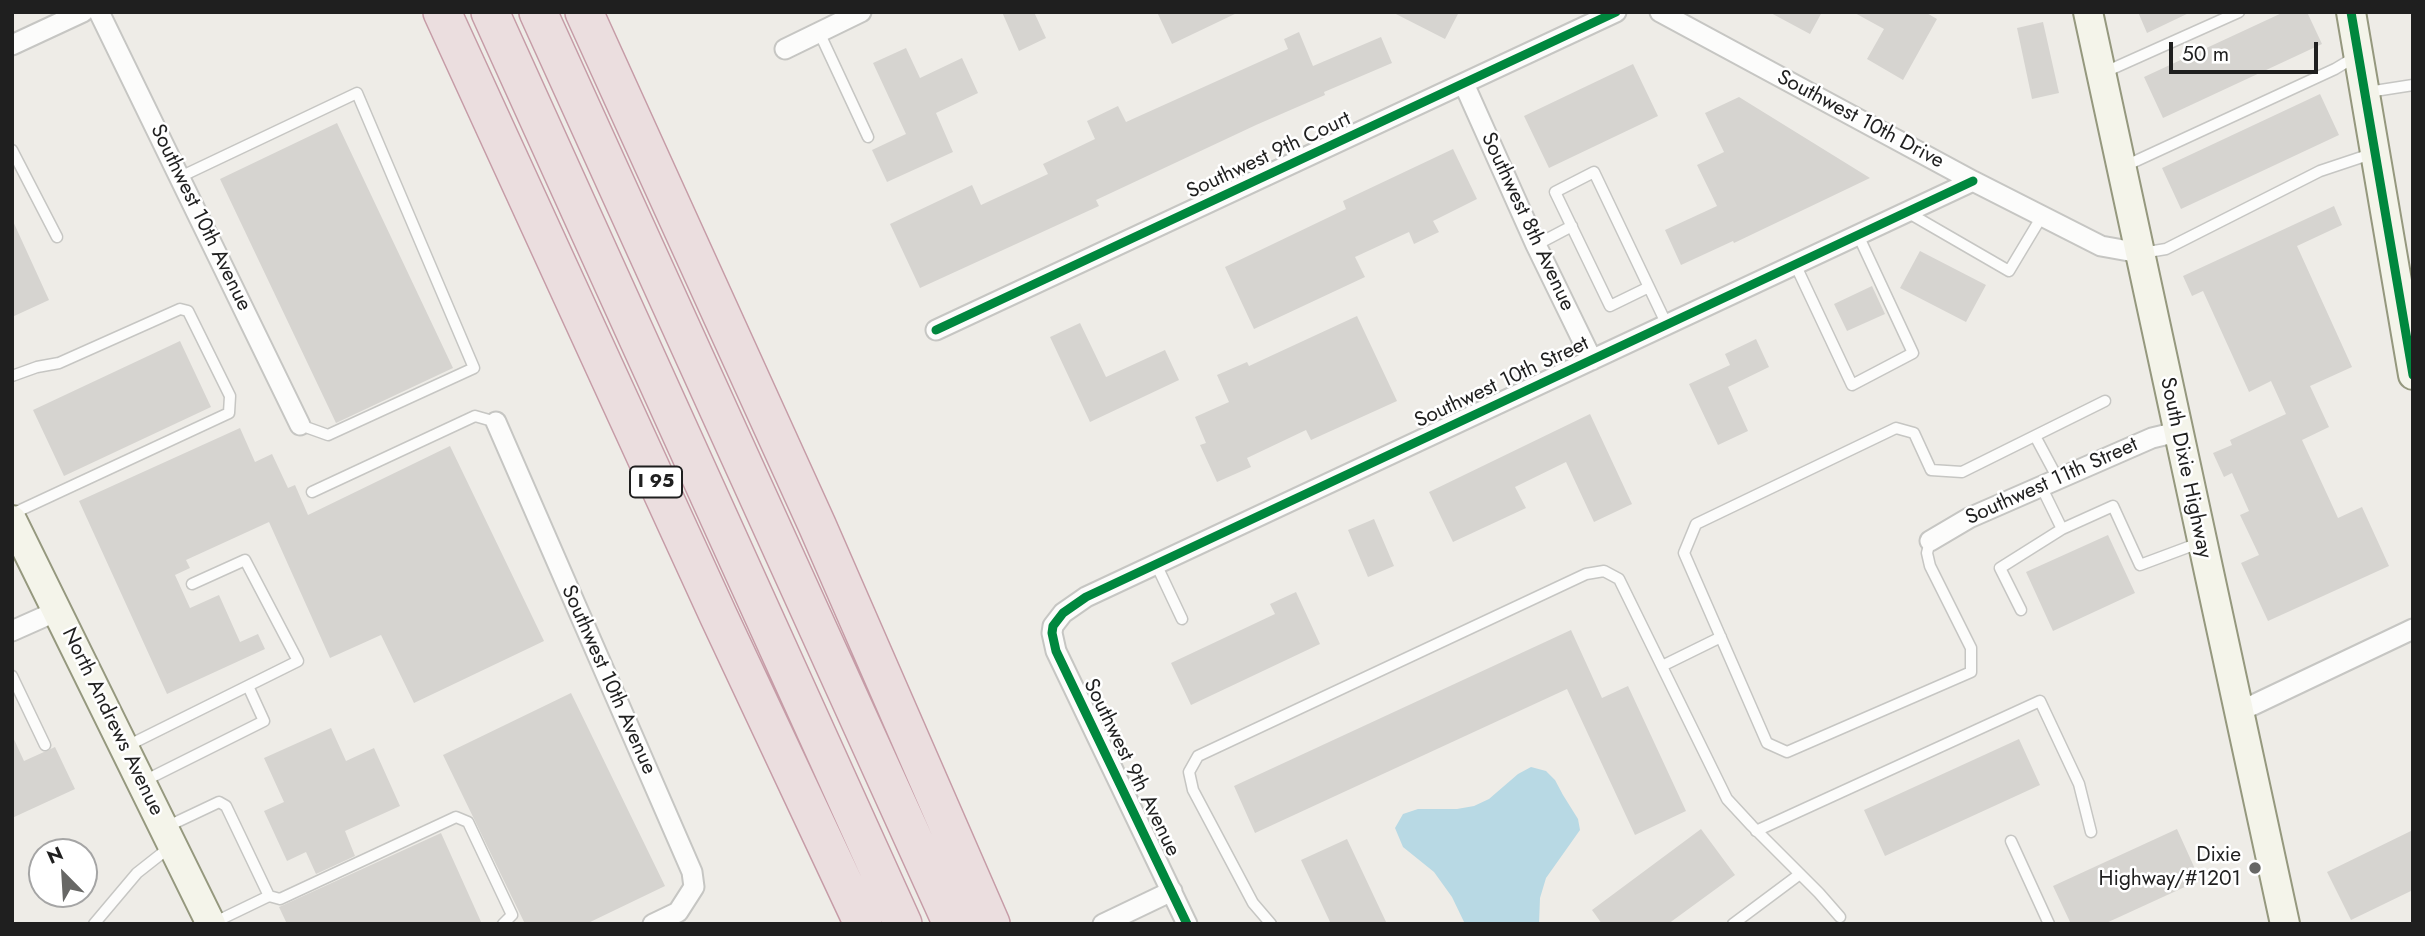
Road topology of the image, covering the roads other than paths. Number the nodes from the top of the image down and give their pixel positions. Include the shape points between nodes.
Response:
1 (83, 12) edge
2 (99, 12) edge
3 (442, 12) edge
4 (489, 12) edge
5 (538, 12) edge
6 (584, 12) edge
7 (861, 12) edge
8 (1616, 12) edge
9 (1660, 12) edge
10 (2088, 12) edge
11 (2239, 12) edge
12 (2351, 12) edge
13 (819, 32) junction
14 (12, 45) edge
15 (785, 48) dead end
16 (2358, 56) junction
17 (2101, 74) junction
18 (1464, 84) junction
19 (2413, 85) edge
20 (2364, 93) junction
21 (868, 137) dead end
22 (12, 150) edge
23 (2375, 153) junction
24 (2122, 168) junction
25 (180, 177) junction
26 (1973, 181) junction
27 (1907, 212) junction
28 (2042, 216) junction
29 (1572, 226) junction
30 (1858, 235) junction
31 (57, 237) dead end
32 (1536, 245) junction
33 (2140, 253) junction
34 (1795, 264) junction
35 (1649, 288) junction
36 (1667, 325) junction
37 (936, 330) dead end
38 (1592, 360) junction
39 (12, 376) edge
40 (2413, 376) edge
41 (2105, 401) dead end
42 (496, 422) joint
43 (300, 425) joint
44 (2177, 432) junction
45 (2035, 436) junction
46 (2050, 483) junction
47 (313, 492) dead end
48 (12, 514) edge
49 (12, 520) edge
50 (2062, 529) junction
51 (1930, 541) joint
52 (2201, 543) junction
53 (1156, 564) junction
54 (192, 584) dead end
55 (2021, 610) dead end
56 (57, 611) junction
57 (1182, 619) dead end
58 (1053, 626) joint
59 (2413, 629) edge
60 (12, 631) edge
61 (1721, 637) junction
62 (1662, 666) junction
63 (12, 676) edge
64 (248, 686) junction
65 (2237, 710) junction
66 (45, 745) dead end
67 (124, 747) junction
68 (141, 782) junction
69 (1756, 831) junction
70 (2091, 832) dead end
71 (168, 837) junction
72 (2011, 841) dead end
73 (1800, 874) junction
74 (1172, 891) junction
75 (269, 896) junction
76 (1840, 917) dead end
77 (94, 924) edge
78 (211, 924) edge
79 (503, 924) edge
80 (653, 924) edge
81 (863, 924) edge
82 (903, 924) edge
83 (952, 924) edge
84 (991, 924) edge
85 (1103, 924) edge
86 (1187, 924) edge
87 (1271, 924) edge
88 (1733, 924) edge
89 (2049, 924) edge
90 (2285, 924) edge

1 - 14 street
2 - 25 street, Southwest 10th Avenue
3 - 81 highway, I 95
4 - 82 highway
5 - 83 highway
6 - 84 highway via 817,525
7 - 13 street
8 - 18 street, Southwest 9th Court
9 - 26 street, Southwest 10th Drive
10 - 17 main road, South Dixie Highway
11 - 17 lane
12 - 16 main road
13 - 15 street
13 - 21 lane
16 - 20 main road
16 - 24 lane
17 - 24 main road, South Dixie Highway
18 - 32 street, Southwest 8th Avenue
18 - 37 street, Southwest 9th Court
19 - 20 lane
20 - 23 main road
22 - 31 lane
23 - 33 lane via 2320,171 2166,249
23 - 40 main road
24 - 33 main road, South Dixie Highway
25 - 43 street, Southwest 10th Avenue
25 - 43 lane via 357,93 474,368 328,435
26 - 27 street, Southwest 10th Street
26 - 28 street, Southwest 10th Drive
27 - 28 lane via 2009,271
27 - 30 street, Southwest 10th Street
28 - 33 street, Southwest 10th Drive via 2101,246
29 - 32 lane
29 - 35 lane via 1610,306
29 - 35 lane via 1555,192 1594,172
30 - 34 street, Southwest 10th Street
30 - 34 lane via 1913,353 1852,385
32 - 38 street, Southwest 8th Avenue
33 - 44 main road, South Dixie Highway
34 - 36 street, Southwest 10th Street
35 - 36 lane
36 - 38 street, Southwest 10th Street
38 - 53 street, Southwest 10th Street
39 - 48 lane via 59,363 180,309 188,311 230,396 229,413
41 - 45 lane
42 - 47 lane via 475,416
42 - 80 street, Southwest 10th Avenue via 692,872 694,887 678,912
44 - 46 street, Southwest 11th Street via 2152,438
44 - 52 main road, South Dixie Highway
45 - 46 lane
45 - 61 lane via 1962,472 1931,470 1914,433 1896,428 1696,524 1684,554
46 - 50 lane
46 - 51 street, Southwest 11th Street via 1969,518
49 - 56 main road, North Andrews Avenue
50 - 52 lane via 2113,506 2140,565
50 - 55 lane via 2000,568
51 - 61 lane via 1930,566 1971,648 1971,672 1787,752 1767,743
52 - 65 main road, South Dixie Highway
53 - 57 lane
53 - 58 street, Southwest 10th Street via 1077,602
54 - 64 lane via 245,560 298,661
56 - 60 street
56 - 67 main road, North Andrews Avenue
58 - 74 street, Southwest 9th Avenue via 1059,660
59 - 65 street
61 - 62 lane
62 - 69 lane via 1727,799
62 - 87 lane via 1619,579 1604,571 1586,574 1198,756 1189,772 1193,790 1253,903
63 - 66 lane
64 - 67 lane
64 - 68 lane via 264,721
65 - 90 main road, South Dixie Highway
67 - 68 main road, North Andrews Avenue
68 - 71 main road, North Andrews Avenue
69 - 70 lane via 2040,701 2079,784
69 - 73 lane
71 - 75 lane via 219,802 226,806
71 - 77 lane
71 - 78 main road, North Andrews Avenue
72 - 89 lane
73 - 76 lane
73 - 88 lane
74 - 85 street
74 - 86 street, Southwest 9th Avenue
75 - 78 lane
75 - 79 lane via 280,899 456,817 467,822 512,915

